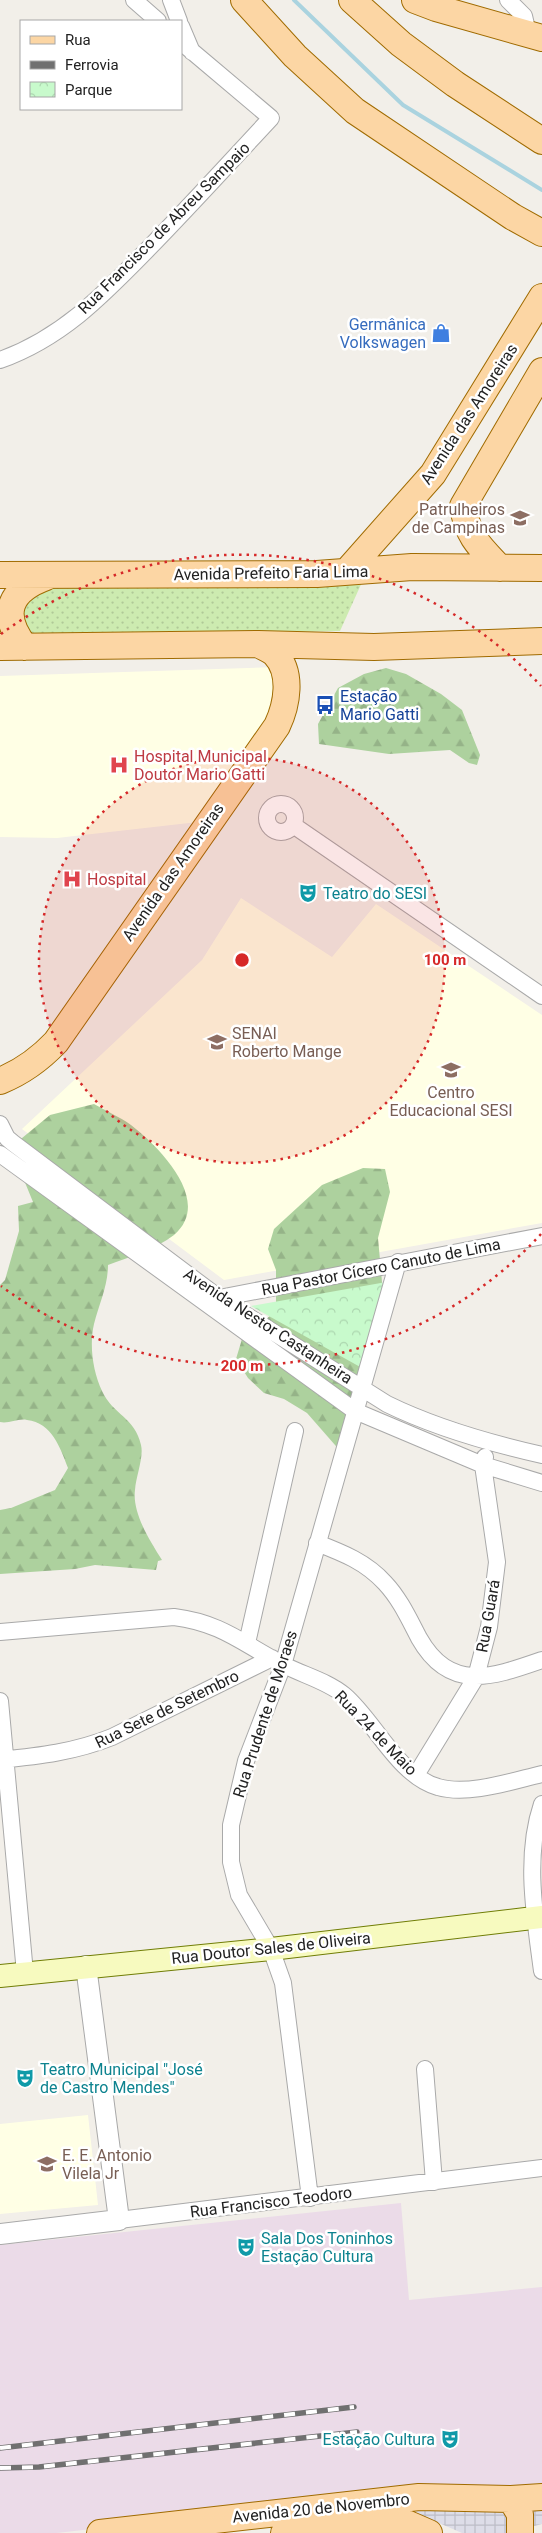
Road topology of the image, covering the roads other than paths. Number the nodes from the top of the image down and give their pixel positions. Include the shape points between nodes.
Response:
1 (134, 0) edge
2 (170, 0) edge
3 (244, 0) edge
4 (352, 0) edge
5 (415, 0) edge
6 (508, 0) edge
7 (157, 20) edge
8 (179, 20) edge
9 (182, 30) edge
10 (535, 36) edge
11 (187, 47) edge
12 (542, 141) edge
13 (542, 233) edge
14 (542, 297) edge
15 (0, 360) edge
16 (542, 371) edge
17 (500, 568) junction
18 (541, 569) edge
19 (348, 570) junction
20 (0, 575) edge
21 (49, 576) junction
22 (540, 639) edge
23 (258, 644) junction
24 (12, 648) edge
25 (293, 825) dead end
26 (542, 996) edge
27 (0, 1081) edge
28 (0, 1124) edge
29 (0, 1154) edge
30 (542, 1236) edge
31 (398, 1262) junction
32 (219, 1298) junction
33 (363, 1388) junction
34 (355, 1411) junction
35 (295, 1431) dead end
36 (487, 1442) junction
37 (542, 1455) edge
38 (483, 1465) junction
39 (542, 1483) edge
40 (317, 1544) junction
41 (0, 1632) edge
42 (247, 1643) junction
43 (542, 1660) edge
44 (278, 1661) junction
45 (476, 1677) junction
46 (0, 1701) edge
47 (3, 1760) edge
48 (542, 1774) edge
49 (416, 1775) junction
50 (542, 1804) edge
51 (539, 1918) edge
52 (272, 1949) junction
53 (86, 1966) junction
54 (542, 1971) edge
55 (25, 1973) junction
56 (0, 1976) edge
57 (425, 2069) dead end
58 (537, 2169) edge
59 (434, 2182) junction
60 (310, 2198) junction
61 (118, 2220) junction
62 (0, 2234) edge
63 (542, 2497) edge
64 (511, 2499) junction
65 (298, 2527) edge
66 (100, 2533) edge
67 (429, 2533) edge
68 (520, 2533) edge

1 - 7 street
2 - 8 street
3 - 13 main road via 295,56 355,111
4 - 12 main road via 401,44
5 - 10 main road
6 - 10 street via 524,16
9 - 11 street
11 - 15 street, Rua Francisco de Abreu Sampaio via 271,118 103,294 63,328 27,350
14 - 19 main road, Avenida das Amoreiras via 433,474
16 - 17 main road via 464,506 465,524 471,537
17 - 18 main road, Avenida Prefeito Faria Lima
17 - 19 main road, Avenida Prefeito Faria Lima
19 - 21 main road, Avenida Prefeito Faria Lima via 317,574
20 - 21 main road, Avenida Prefeito Faria Lima
21 - 24 main road via 28,584 14,594 7,606 8,620 16,638
22 - 23 main road via 374,646
23 - 24 main road
23 - 27 main road, Avenida das Amoreiras via 275,653 284,667 286,699 277,726 56,1042 20,1073
25 - 26 street
28 - 32 street, Avenida Nestor Castanheira via 13,1143
29 - 34 street, Avenida Nestor Castanheira
30 - 31 street, Rua Pastor Cícero Canuto de Lima
31 - 32 street, Rua Pastor Cícero Canuto de Lima
31 - 33 street, Rua Prudente de Moraes
32 - 33 street, Avenida Nestor Castanheira
33 - 34 street, Rua Prudente de Moraes
33 - 36 street, Avenida Nestor Castanheira via 416,1418
34 - 38 street, Avenida Nestor Castanheira
34 - 40 street, Rua Prudente de Moraes
35 - 42 street
36 - 37 street, Avenida Nestor Castanheira
36 - 38 street, Rua Guará
38 - 39 street, Avenida Nestor Castanheira
38 - 45 street, Rua Guará via 497,1562 489,1626
40 - 44 street, Rua Prudente de Moraes
40 - 45 street via 355,1558 372,1570 402,1605 433,1658 454,1674
41 - 42 street, Rua 24 de Maio via 174,1617 197,1620
42 - 44 street, Rua 24 de Maio
43 - 45 street via 500,1674
44 - 47 street, Rua Sete de Setembro via 90,1746
44 - 49 street, Rua 24 de Maio via 344,1695
44 - 52 street, Rua Prudente de Moraes via 246,1761 231,1824 231,1862 239,1895
45 - 49 street, Rua Guará
46 - 47 street
47 - 55 street
48 - 49 street, Rua 24 de Maio via 477,1788 437,1787
50 - 51 street via 533,1844
51 - 52 main road, Rua Doutor Sales de Oliveira
51 - 54 street
52 - 53 main road, Rua Doutor Sales de Oliveira
52 - 60 street, Rua Prudente de Moraes via 285,1994
53 - 55 main road, Rua Doutor Sales de Oliveira
53 - 61 street
55 - 56 main road, Rua Doutor Sales de Oliveira
57 - 59 street
58 - 59 street, Rua Francisco Teodoro
59 - 60 street, Rua Francisco Teodoro
60 - 61 street, Rua Francisco Teodoro
61 - 62 street, Rua Francisco Teodoro
63 - 64 main road, Avenida 20 de Novembro
64 - 65 main road, Avenida 20 de Novembro via 419,2497
64 - 68 main road via 520,2514
65 - 66 main road, Avenida 20 de Novembro
65 - 67 main road, Avenida 20 de Novembro via 391,2522 406,2523

